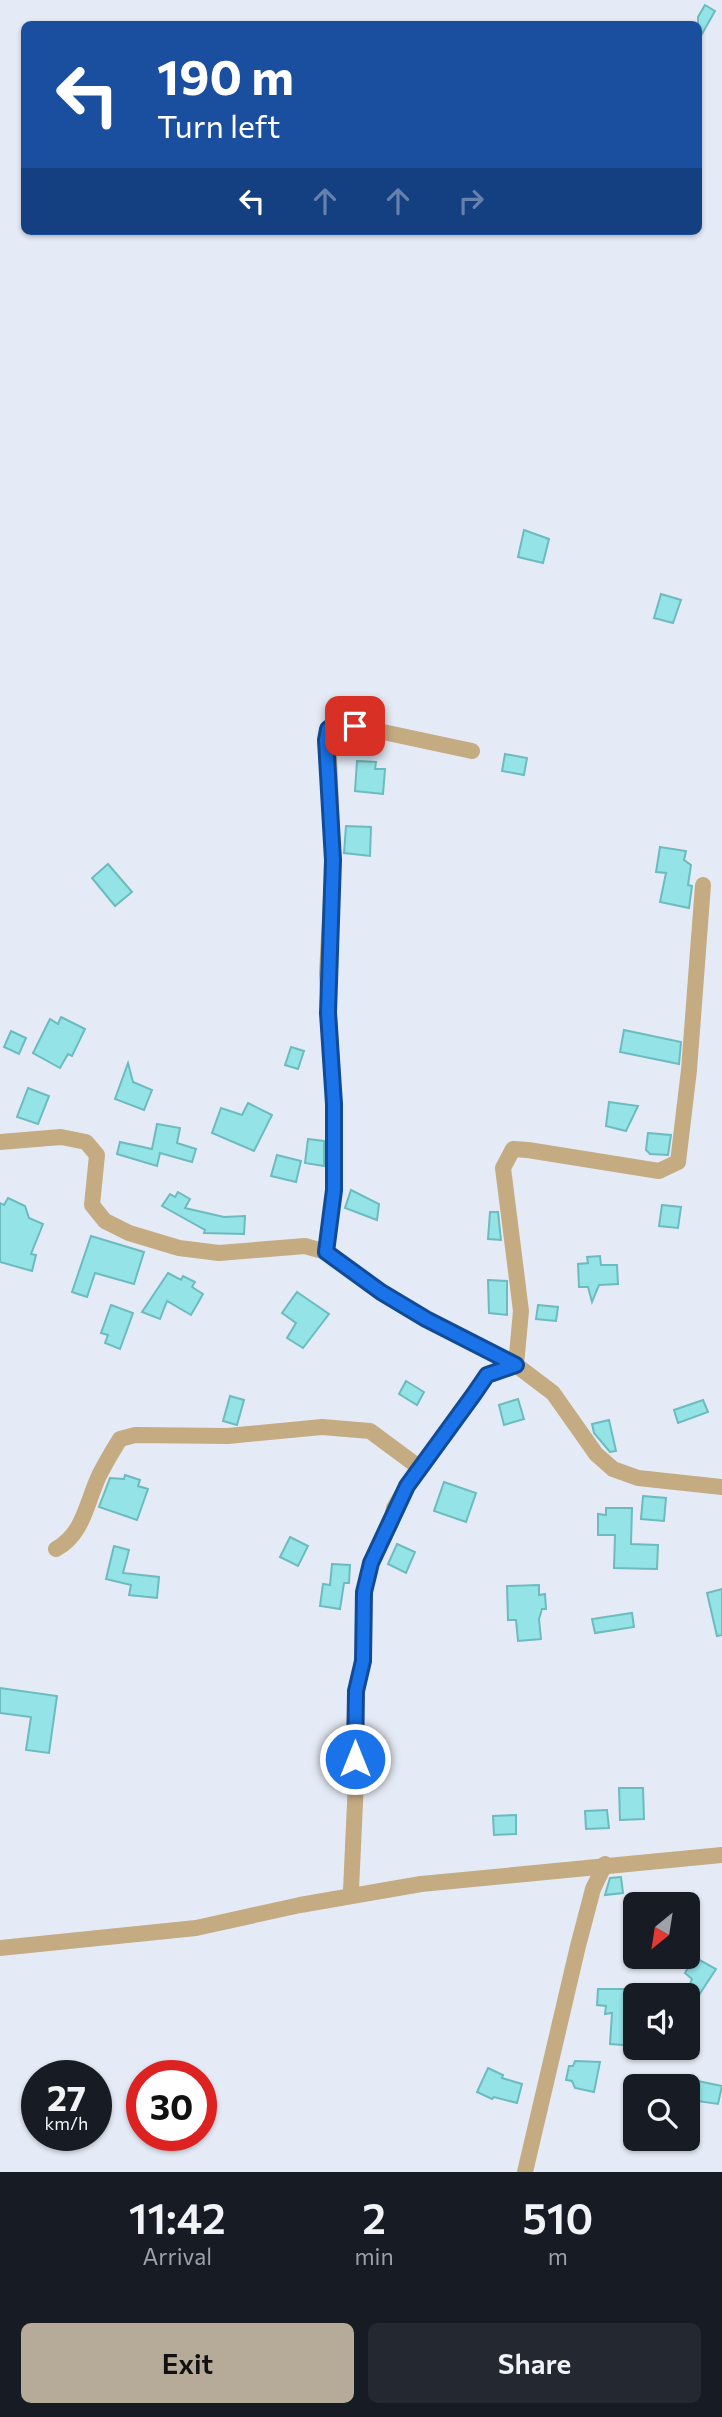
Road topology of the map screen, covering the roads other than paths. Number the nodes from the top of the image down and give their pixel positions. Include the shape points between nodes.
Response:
1 (472, 751) dead end
2 (703, 885) dead end
3 (0, 1142) edge
4 (326, 1252) junction
5 (516, 1365) junction
6 (420, 1468) junction
7 (722, 1487) edge
8 (56, 1549) dead end
9 (722, 1855) edge
10 (605, 1864) junction
11 (351, 1890) dead end
12 (0, 1948) edge
13 (525, 2172) edge

1 - 4 street via 355,726 335,724 328,729 333,860 327,974 334,1179
2 - 5 street via 690,1070 678,1162 659,1171 528,1150 513,1149 506,1158 504,1181 521,1311
3 - 4 street via 61,1137 86,1142 97,1155 92,1205 104,1221 129,1233 179,1248 219,1253 305,1247
4 - 5 street via 426,1319
5 - 6 street via 487,1375
5 - 7 street via 553,1393 596,1454 613,1469 638,1478
6 - 8 street via 370,1431 322,1427 228,1436 135,1435 120,1439 80,1525 72,1538
6 - 11 street via 394,1508 364,1592 363,1661 356,1691
9 - 10 street
10 - 12 street via 421,1884 196,1928
10 - 13 street via 581,1935

